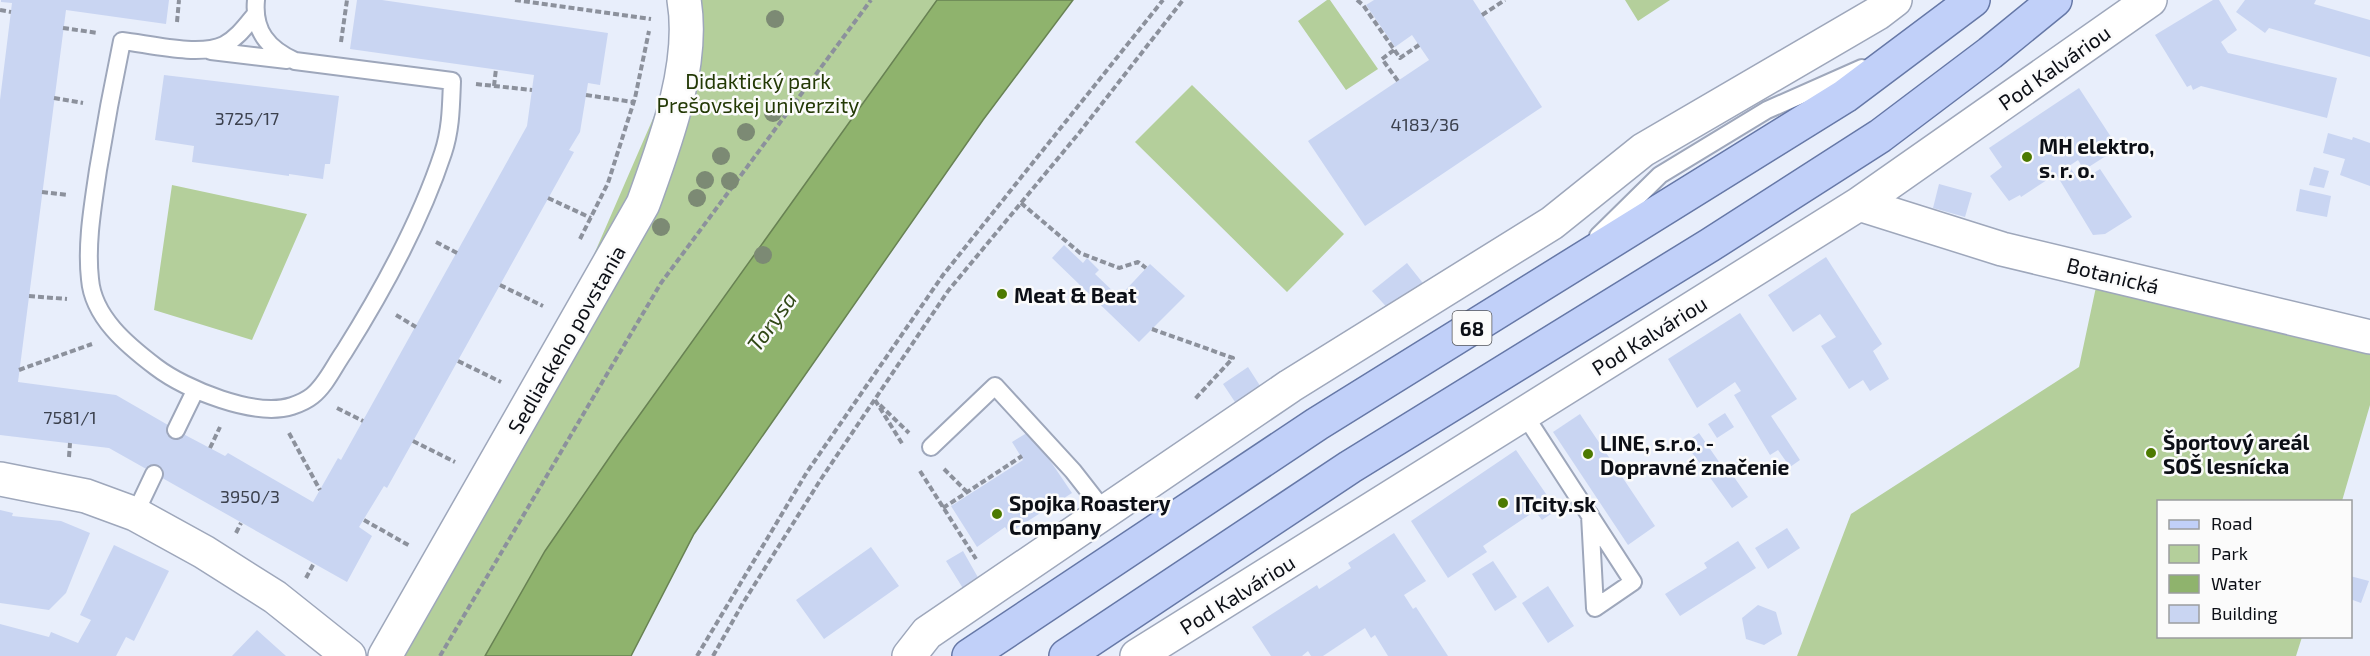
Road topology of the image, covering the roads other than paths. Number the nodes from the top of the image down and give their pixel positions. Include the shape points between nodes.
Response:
1 (1895, 0) edge
2 (1973, 0) edge
3 (2055, 0) edge
4 (2150, 0) edge
5 (256, 8) edge
6 (686, 11) edge
7 (204, 51) junction
8 (295, 61) junction
9 (1859, 204) junction
10 (2370, 337) edge
11 (195, 391) junction
12 (1524, 414) junction
13 (176, 430) dead end
14 (931, 447) dead end
15 (154, 474) dead end
16 (0, 479) edge
17 (1105, 512) junction
18 (135, 514) junction
19 (1590, 515) junction
20 (350, 656) edge
21 (385, 656) edge
22 (909, 656) edge
23 (969, 656) edge
24 (1066, 656) edge
25 (1137, 656) edge

1 - 17 street via 1643,150 1552,223 1290,386
2 - 23 main road, 68 via 1845,96 1317,424
3 - 24 main road, Pod Kalváriou / 68 via 1880,136 1350,468
4 - 9 street, Pod Kalváriou
5 - 7 lane via 238,35 222,46
5 - 8 lane via 265,38 277,53
6 - 21 street, Sedliackeho povstania via 681,77 663,149 643,204
7 - 8 lane
7 - 11 lane via 122,41 94,198 90,280 95,302 107,323 160,371
8 - 11 lane via 452,81 451,120 443,152 375,303 312,396 277,410
9 - 10 street, Botanická via 2002,249
9 - 12 street, Pod Kalváriou
11 - 13 lane
12 - 19 lane
12 - 25 street, Pod Kalváriou
14 - 17 lane via 995,386
15 - 18 lane
16 - 18 street via 87,496
17 - 22 street via 927,633
18 - 20 street via 275,597
19 - 19 lane via 1633,582 1595,608 1594,585

